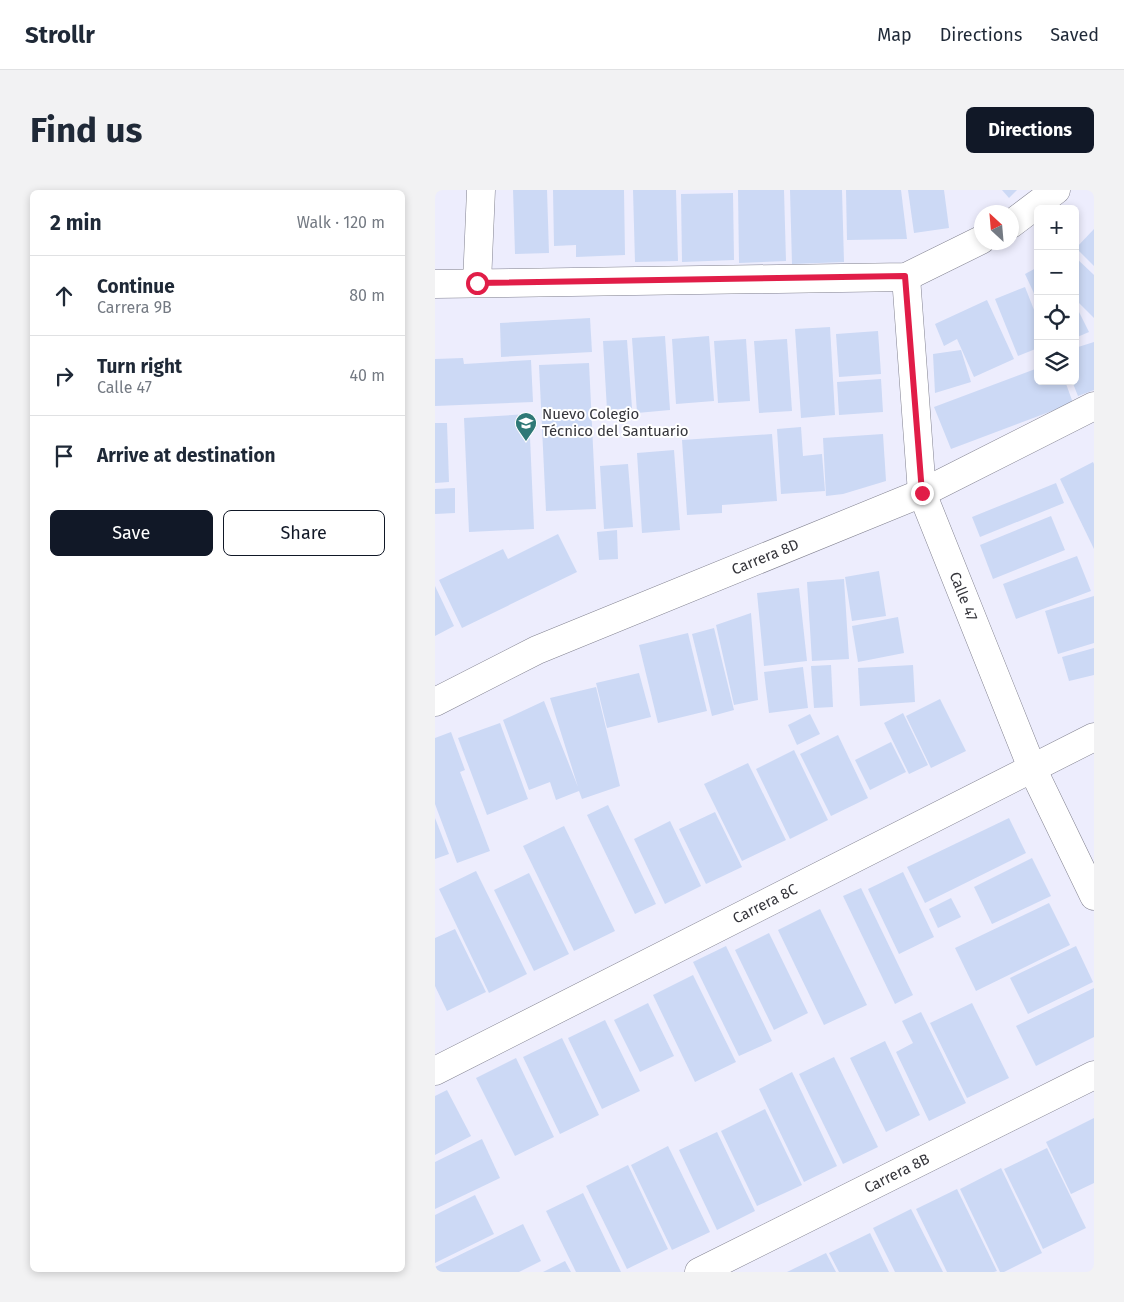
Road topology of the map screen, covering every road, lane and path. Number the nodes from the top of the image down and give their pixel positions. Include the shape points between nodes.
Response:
1 (481, 190) edge
2 (1056, 190) edge
3 (1019, 218) edge
4 (974, 243) edge
5 (905, 276) junction
6 (477, 283) junction
7 (435, 284) edge
8 (1094, 406) edge
9 (922, 493) junction
10 (435, 702) edge
11 (1094, 737) edge
12 (1032, 768) junction
13 (1094, 896) edge
14 (435, 1070) edge
15 (1094, 1075) edge
16 (699, 1272) edge

1 - 6 street
2 - 3 street
4 - 5 street
5 - 6 street
5 - 9 street, Calle 47
6 - 7 street
8 - 9 street, Carrera 8D
9 - 10 street, Carrera 8D via 537,650
9 - 12 street, Calle 47
11 - 12 street, Carrera 8C
12 - 13 street, Calle 47
12 - 14 street, Carrera 8C
15 - 16 street, Carrera 8B

